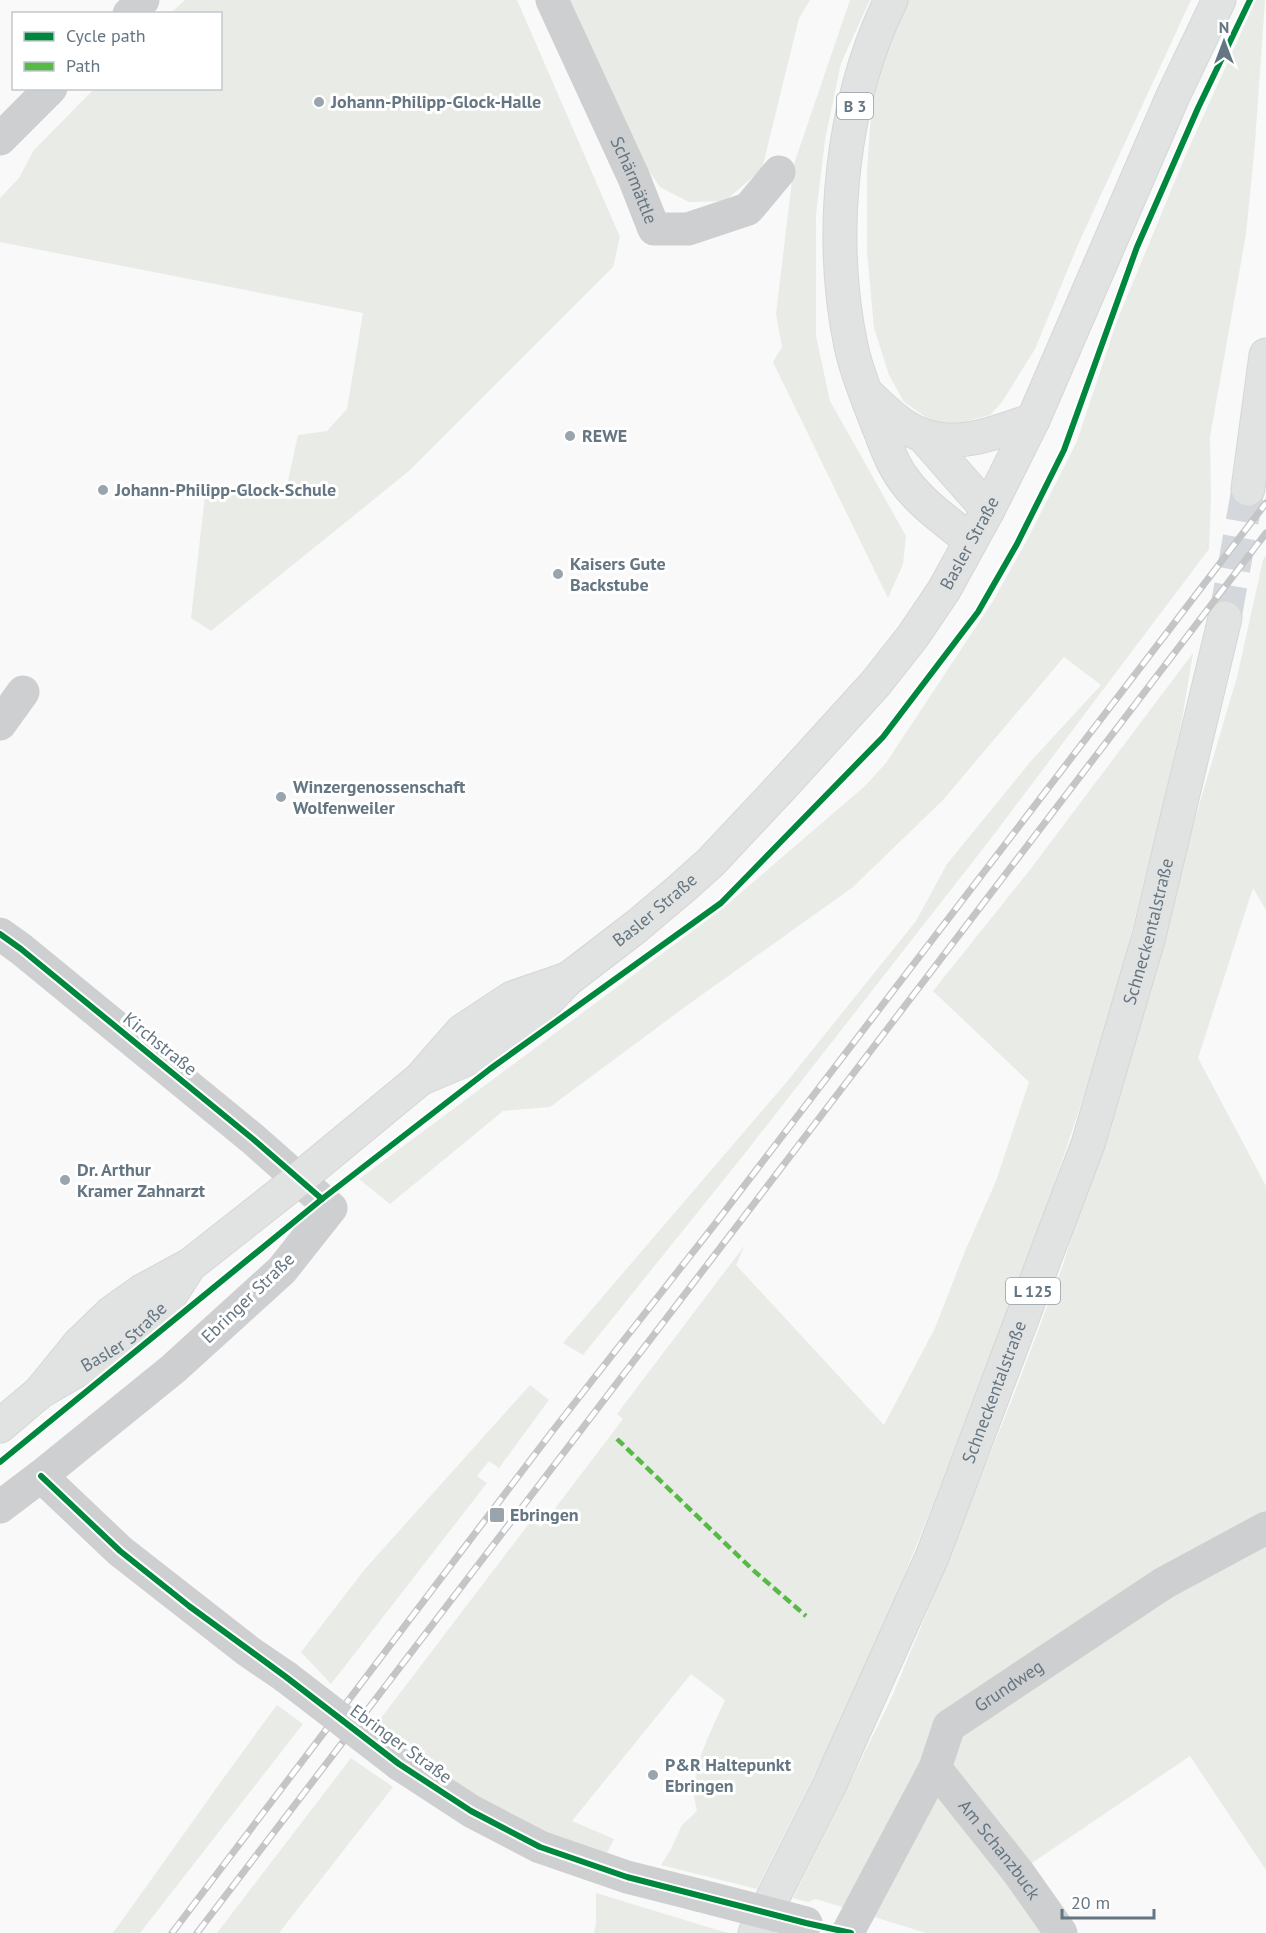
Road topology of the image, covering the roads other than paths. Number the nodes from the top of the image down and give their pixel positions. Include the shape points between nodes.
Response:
1 (143, 0) edge
2 (552, 0) edge
3 (891, 0) edge
4 (1219, 0) edge
5 (131, 12) edge
6 (49, 90) edge
7 (0, 139) edge
8 (779, 172) dead end
9 (1266, 355) edge
10 (865, 392) junction
11 (1033, 420) junction
12 (924, 437) junction
13 (1248, 489) tunnel mouth
14 (988, 510) junction
15 (971, 541) junction
16 (1225, 618) tunnel mouth
17 (23, 692) dead end
18 (0, 724) edge
19 (0, 934) edge
20 (299, 1179) junction
21 (0, 1426) edge
22 (41, 1476) junction
23 (0, 1507) edge
24 (1266, 1528) edge
25 (935, 1768) junction
26 (755, 1933) edge
27 (849, 1933) edge
28 (1061, 1933) edge

1 - 5 street
2 - 8 street, Schärmättle via 654,229 688,229 748,209
3 - 10 main road, B 3 via 859,86 844,170 844,309
4 - 11 main road, Basler Straße via 1173,96
6 - 7 street
9 - 13 main road
10 - 12 main road via 897,421
10 - 15 main road, B 3 via 903,479 920,499
11 - 12 main road via 958,442
11 - 14 main road, Basler Straße
12 - 14 main road
14 - 15 main road, Basler Straße
15 - 20 main road, Basler Straße via 944,590 876,683 711,862 568,979 512,998 462,1031 420,1079
16 - 26 main road, Schneckentalstraße / L 125 via 1149,936 1088,1144 932,1557 830,1784
17 - 18 street
19 - 20 street, Kirchstraße
20 - 21 main road, Basler Straße via 190,1264 164,1305 133,1336 40,1392
20 - 22 street, Ebringer Straße via 332,1208 282,1270 173,1369
22 - 23 street
22 - 27 street, Ebringer Straße, bridge via 120,1551 214,1625 399,1764 471,1811 540,1847 627,1877
24 - 25 street, Grundweg via 1164,1582 949,1726
25 - 27 street, Grundweg
25 - 28 street, Am Schanzbuck

